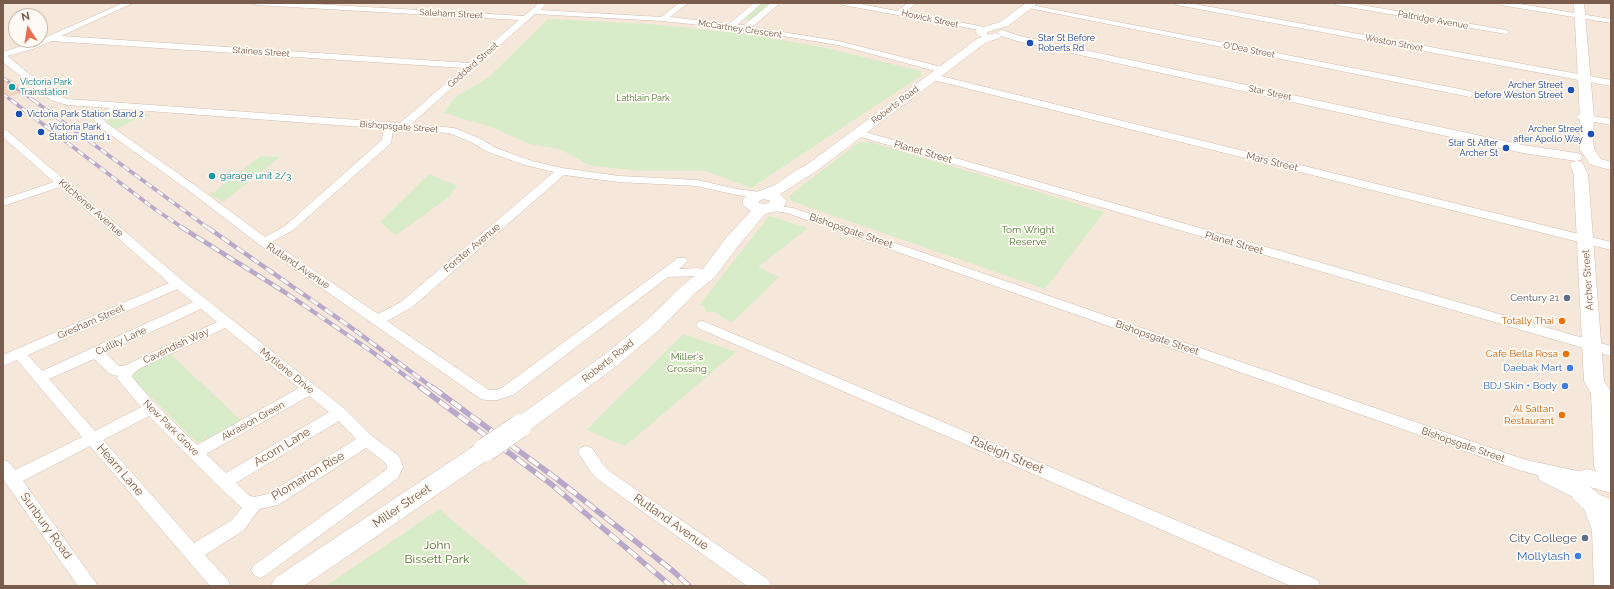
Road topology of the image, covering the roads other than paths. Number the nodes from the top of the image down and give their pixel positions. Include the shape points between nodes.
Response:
1 (129, 3) edge
2 (256, 3) edge
3 (543, 3) edge
4 (684, 3) edge
5 (758, 3) edge
6 (776, 3) edge
7 (843, 3) edge
8 (913, 3) edge
9 (1177, 3) edge
10 (1337, 3) edge
11 (1500, 3) edge
12 (1579, 3) edge
13 (1031, 5) edge
14 (1574, 11) edge
15 (534, 12) junction
16 (898, 13) junction
17 (526, 18) junction
18 (663, 19) junction
19 (740, 19) junction
20 (754, 21) junction
21 (1611, 21) edge
22 (731, 26) junction
23 (746, 28) junction
24 (992, 32) junction
25 (1506, 32) dead end
26 (50, 38) junction
27 (3, 56) edge
28 (472, 66) junction
29 (938, 74) junction
30 (1580, 78) junction
31 (1611, 83) edge
32 (1470, 94) dead end
33 (108, 106) junction
34 (119, 107) junction
35 (1584, 117) junction
36 (1611, 122) edge
37 (381, 126) junction
38 (402, 127) junction
39 (108, 129) junction
40 (3, 132) edge
41 (858, 133) junction
42 (1576, 160) junction
43 (1601, 166) edge
44 (562, 171) junction
45 (62, 183) junction
46 (3, 203) edge
47 (767, 203) junction
48 (1590, 240) junction
49 (264, 242) junction
50 (1611, 246) edge
51 (682, 260) dead end
52 (698, 272) junction
53 (663, 274) junction
54 (178, 284) junction
55 (689, 289) junction
56 (202, 303) junction
57 (378, 320) junction
58 (226, 322) junction
59 (703, 325) dead end
60 (1602, 349) edge
61 (96, 352) junction
62 (19, 354) junction
63 (3, 361) edge
64 (127, 371) junction
65 (40, 378) junction
66 (310, 389) junction
67 (151, 409) junction
68 (340, 413) junction
69 (520, 426) joint
70 (93, 439) junction
71 (366, 440) junction
72 (586, 452) dead end
73 (195, 453) junction
74 (8, 472) edge
75 (224, 482) junction
76 (1599, 486) edge
77 (254, 504) junction
78 (192, 553) junction
79 (260, 570) dead end
80 (89, 586) edge
81 (221, 586) edge
82 (284, 586) edge
83 (762, 586) edge
84 (1311, 586) edge
85 (1607, 586) edge

1 - 26 street
2 - 17 street, Saleham Street
3 - 15 street, Goddard Street
4 - 18 street
5 - 19 street
6 - 20 street
7 - 16 street, Howick Street
8 - 16 street
9 - 30 street, Weston Street
10 - 25 street, Paltridge Avenue
11 - 14 street
12 - 14 main road, Archer Street
13 - 24 main road, Roberts Road
13 - 32 street, O'Dea Street
14 - 21 street
14 - 30 main road, Archer Street
15 - 17 street, Goddard Street
15 - 18 street, McCartney Crescent
16 - 24 street, Howick Street
17 - 28 street, Goddard Street
18 - 22 street, McCartney Crescent
19 - 20 street
19 - 22 street
20 - 23 street
22 - 23 street, McCartney Crescent
23 - 29 street, McCartney Crescent via 838,43
24 - 29 main road, Roberts Road
24 - 42 street, Star Street
26 - 27 street
26 - 28 street, Staines Street
27 - 33 street, Bishopsgate Street via 54,98 67,102
28 - 38 street, Goddard Street
29 - 41 main road, Roberts Road
29 - 48 street, Mars Street
30 - 31 street, Weston Street
30 - 35 main road, Archer Street
33 - 34 street, Bishopsgate Street
33 - 39 street, Rutland Avenue via 96,115 94,120 96,125
34 - 37 street, Bishopsgate Street
34 - 39 street via 99,119
35 - 36 street
35 - 42 main road, Archer Street
35 - 43 main road, Archer Street via 1587,149
37 - 38 street, Bishopsgate Street
37 - 49 street via 388,131 387,141 289,228
38 - 44 street, Bishopsgate Street via 451,130 492,150
39 - 49 street, Rutland Avenue
40 - 45 street, Kitchener Avenue
41 - 47 main road, Roberts Road via 810,169 811,173 806,178
41 - 60 street, Planet Street
42 - 43 main road
42 - 48 main road, Archer Street via 1581,174
43 - 48 main road, Archer Street via 1591,172 1590,177
44 - 47 street, Bishopsgate Street via 618,179 696,183 737,192
44 - 57 street, Forster Avenue via 406,304
45 - 46 street
45 - 54 street, Kitchener Avenue
47 - 52 main road, Roberts Road via 735,222
47 - 55 main road, Roberts Road via 708,274
47 - 76 street, Bishopsgate Street via 1525,466
48 - 50 street, Mars Street
48 - 60 main road, Archer Street
49 - 57 street, Rutland Avenue
51 - 53 street
52 - 53 street
52 - 55 main road, Roberts Road
53 - 57 street, Rutland Avenue via 508,391 492,395 483,394
54 - 56 street, Mytilene Drive
54 - 62 street, Gresham Street
55 - 69 main road, Roberts Road via 653,325 611,360
56 - 58 street, Mytilene Drive
56 - 61 street, Cullity Lane
58 - 64 street, Cavendish Way
58 - 66 street, Mytilene Drive
59 - 84 street, Raleigh Street
60 - 76 main road, Archer Street via 1608,385 1601,393
61 - 64 street via 115,370
61 - 65 street, Cullity Lane
62 - 63 street, Gresham Street
62 - 65 street, Hearn Lane
64 - 67 street, New Park Grove via 124,378
65 - 70 street, Hearn Lane
66 - 68 street, Mytilene Drive
66 - 73 street, Akrasion Green
67 - 70 street
67 - 73 street, New Park Grove
68 - 71 street, Mytilene Drive
68 - 75 street, Acorn Lane
69 - 82 main road, Miller Street, bridge
70 - 74 street
70 - 78 street, Hearn Lane
71 - 77 street, Plomarion Rise via 272,500
71 - 79 street, Mytilene Drive via 393,460 395,467 392,474
72 - 83 street, Rutland Avenue via 606,477
73 - 75 street, New Park Grove
74 - 80 street, Sunbury Road
75 - 77 street, New Park Grove via 245,502
76 - 85 main road, Archer Street via 1598,513 1604,530
77 - 78 street via 238,525
78 - 81 street, Hearn Lane

